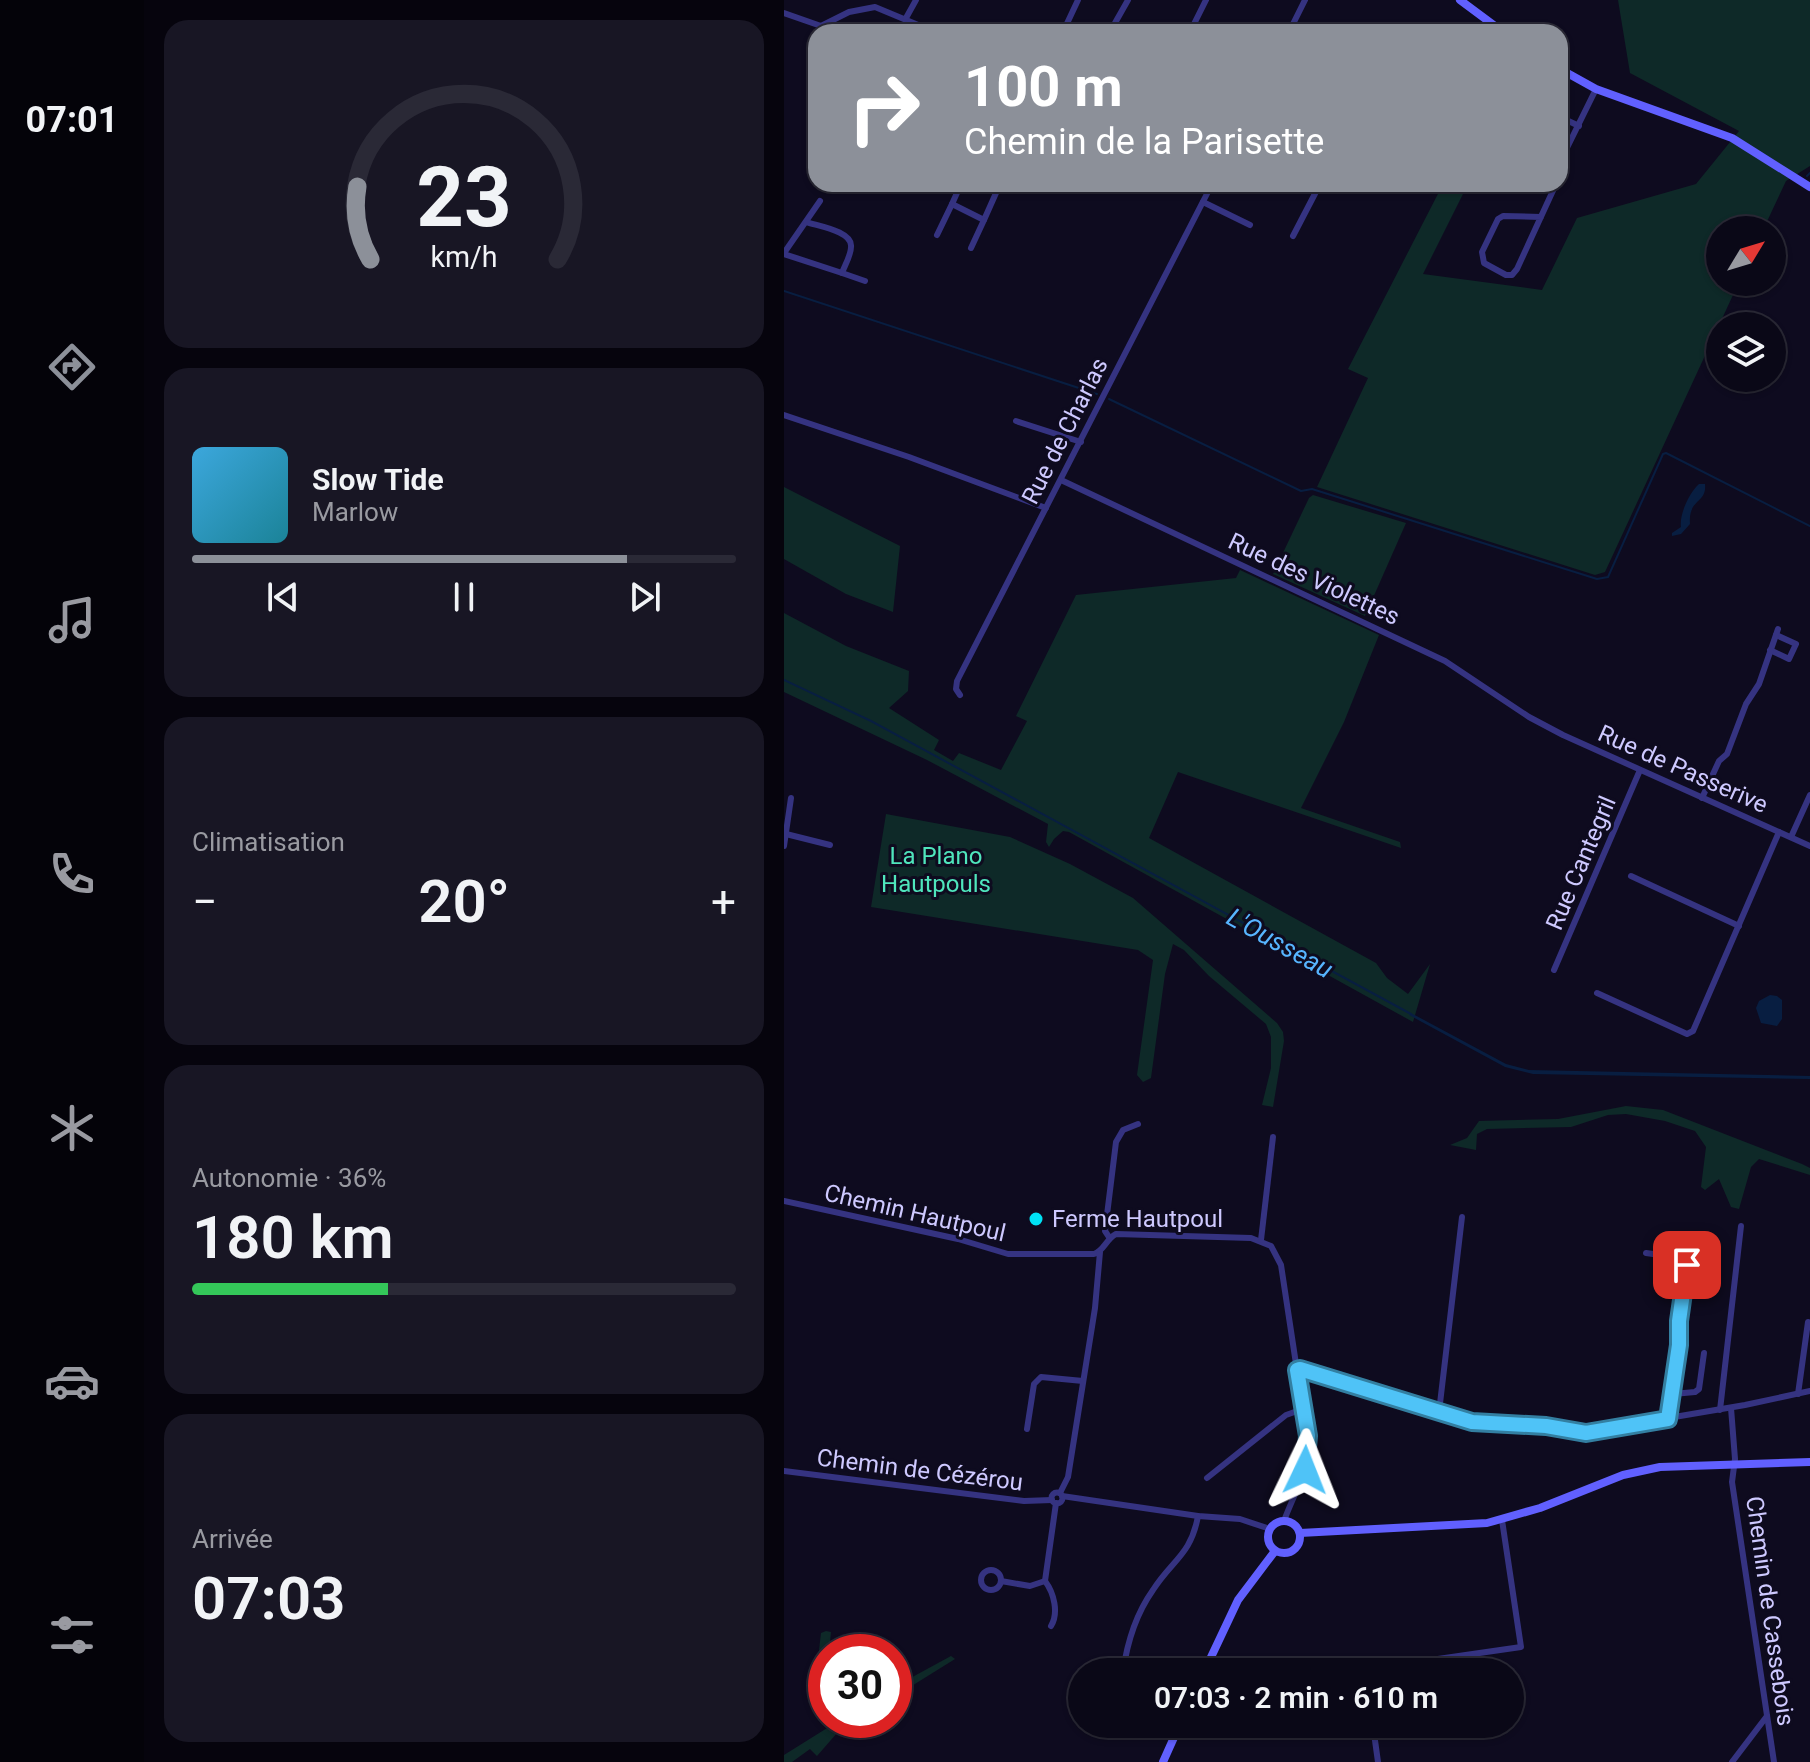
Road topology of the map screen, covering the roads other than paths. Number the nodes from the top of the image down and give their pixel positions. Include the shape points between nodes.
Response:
1 (916, 0) edge
2 (1078, 0) edge
3 (1128, 0) edge
4 (1305, 0) edge
5 (1460, 0) edge
6 (1204, 2) edge
7 (784, 13) edge
8 (906, 18) junction
9 (815, 24) edge
10 (826, 24) edge
11 (918, 24) edge
12 (1067, 24) edge
13 (1115, 24) edge
14 (1194, 24) edge
15 (1293, 24) edge
16 (1492, 24) edge
17 (1568, 73) edge
18 (1596, 89) junction
19 (1568, 121) edge
20 (1579, 126) junction
21 (1568, 147) edge
22 (1806, 184) edge
23 (957, 192) edge
24 (996, 192) edge
25 (1208, 192) edge
26 (1316, 192) edge
27 (1552, 192) edge
28 (820, 201) dead end
29 (1203, 202) junction
30 (952, 204) junction
31 (1541, 217) junction
32 (984, 220) junction
33 (806, 222) junction
34 (1250, 225) dead end
35 (937, 235) dead end
36 (1293, 236) dead end
37 (971, 248) dead end
38 (784, 254) edge
39 (842, 273) junction
40 (865, 281) dead end
41 (784, 415) edge
42 (1016, 421) dead end
43 (1081, 442) junction
44 (1061, 480) junction
45 (1046, 508) junction
46 (1770, 650) junction
47 (960, 695) dead end
48 (1543, 725) joint
49 (1640, 770) junction
50 (1810, 795) edge
51 (791, 798) dead end
52 (1702, 798) junction
53 (1779, 832) junction
54 (786, 834) edge
55 (1791, 837) junction
56 (830, 845) dead end
57 (784, 846) edge
58 (1810, 846) edge
59 (1631, 876) dead end
60 (1739, 926) junction
61 (1554, 970) dead end
62 (1597, 993) dead end
63 (1138, 1124) dead end
64 (1273, 1137) dead end
65 (784, 1201) edge
66 (1462, 1217) dead end
67 (1741, 1226) dead end
68 (1109, 1237) junction
69 (1261, 1240) junction
70 (1689, 1249) dead end
71 (1100, 1252) junction
72 (1646, 1253) dead end
73 (1688, 1259) junction
74 (1808, 1322) dead end
75 (1704, 1353) dead end
76 (1297, 1370) junction
77 (1083, 1381) junction
78 (1810, 1391) edge
79 (1673, 1394) junction
80 (1798, 1394) junction
81 (1731, 1408) junction
82 (1303, 1409) junction
83 (1720, 1410) junction
84 (1439, 1412) junction
85 (1668, 1419) junction
86 (1027, 1429) dead end
87 (1810, 1462) edge
88 (1733, 1464) junction
89 (784, 1471) edge
90 (1207, 1478) dead end
91 (1061, 1494) junction
92 (1054, 1501) junction
93 (1198, 1516) junction
94 (1502, 1520) junction
95 (1284, 1521) junction
96 (1270, 1529) junction
97 (1300, 1533) junction
98 (1275, 1551) junction
99 (1001, 1581) dead end
100 (1045, 1581) junction
101 (1051, 1626) dead end
102 (1125, 1658) edge
103 (1211, 1658) edge
104 (1445, 1658) edge
105 (1767, 1716) junction
106 (1174, 1738) edge
107 (1375, 1738) edge
108 (1163, 1762) edge
109 (1378, 1762) edge
110 (1732, 1762) edge
111 (1774, 1762) edge

1 - 8 street
2 - 12 street
3 - 13 street
4 - 15 street
5 - 16 street
6 - 14 street
7 - 9 street
8 - 10 street via 885,9 862,8
8 - 11 street
17 - 18 street
18 - 20 street
18 - 22 street via 1732,138
19 - 20 street
20 - 21 street
23 - 30 street
24 - 32 street
25 - 29 street, Rue de Charlas
26 - 36 street
27 - 31 street
28 - 33 street
29 - 34 street
29 - 43 street, Rue de Charlas
30 - 32 street
30 - 35 street
31 - 31 street via 1512,275 1484,263 1482,252 1498,219
32 - 37 street
33 - 38 street
33 - 39 street via 850,240
38 - 39 street
39 - 40 street
41 - 45 street
42 - 43 street
43 - 44 street, Rue de Charlas
44 - 45 street, Rue de Charlas
44 - 48 street, Rue des Violettes via 1445,661
45 - 47 street, Rue de Charlas via 957,681
46 - 46 street via 1777,632 1796,644 1789,659
46 - 52 street via 1727,754
48 - 49 street, Rue de Passerive
49 - 52 street, Rue de Passerive
49 - 61 street, Rue Cantegril
50 - 55 street
51 - 54 street
52 - 53 street, Rue de Passerive
53 - 55 street, Rue de Passerive
53 - 60 street
54 - 56 street
54 - 57 street
55 - 58 street, Rue de Passerive
59 - 60 street
60 - 62 street via 1693,1031 1687,1034
63 - 68 street via 1123,1130 1116,1142 1105,1231
64 - 69 street
65 - 71 street, Chemin Hautpoul via 1008,1254
66 - 84 street
67 - 83 street
68 - 69 street
68 - 71 street
69 - 76 street via 1271,1246 1281,1265
70 - 73 street
71 - 77 street
72 - 73 street
73 - 79 street
74 - 80 street
75 - 79 street via 1699,1389
76 - 82 street
76 - 84 street
77 - 86 street via 1041,1377 1034,1384
77 - 91 street
78 - 80 street
79 - 85 street
80 - 81 street
81 - 83 street
81 - 88 street, Chemin de Cassebois
82 - 90 street via 1286,1415
82 - 95 street via 1307,1462
83 - 85 street
84 - 85 street via 1472,1422 1580,1433
87 - 88 street
88 - 94 street via 1641,1470
88 - 105 street, Chemin de Cassebois
89 - 92 street, Chemin de Cézérou
91 - 92 street via 1054,1493
91 - 93 street
92 - 100 street
93 - 96 street via 1240,1519
93 - 102 street via 1187,1550 1139,1613
94 - 97 street
94 - 104 street via 1521,1647
95 - 96 street
95 - 97 street
96 - 98 street via 1268,1541
97 - 98 street via 1293,1551
98 - 103 street via 1238,1600
99 - 100 street via 1030,1586
100 - 101 street via 1056,1615
105 - 110 street
105 - 111 street, Chemin de Cassebois
106 - 108 street
107 - 109 street

